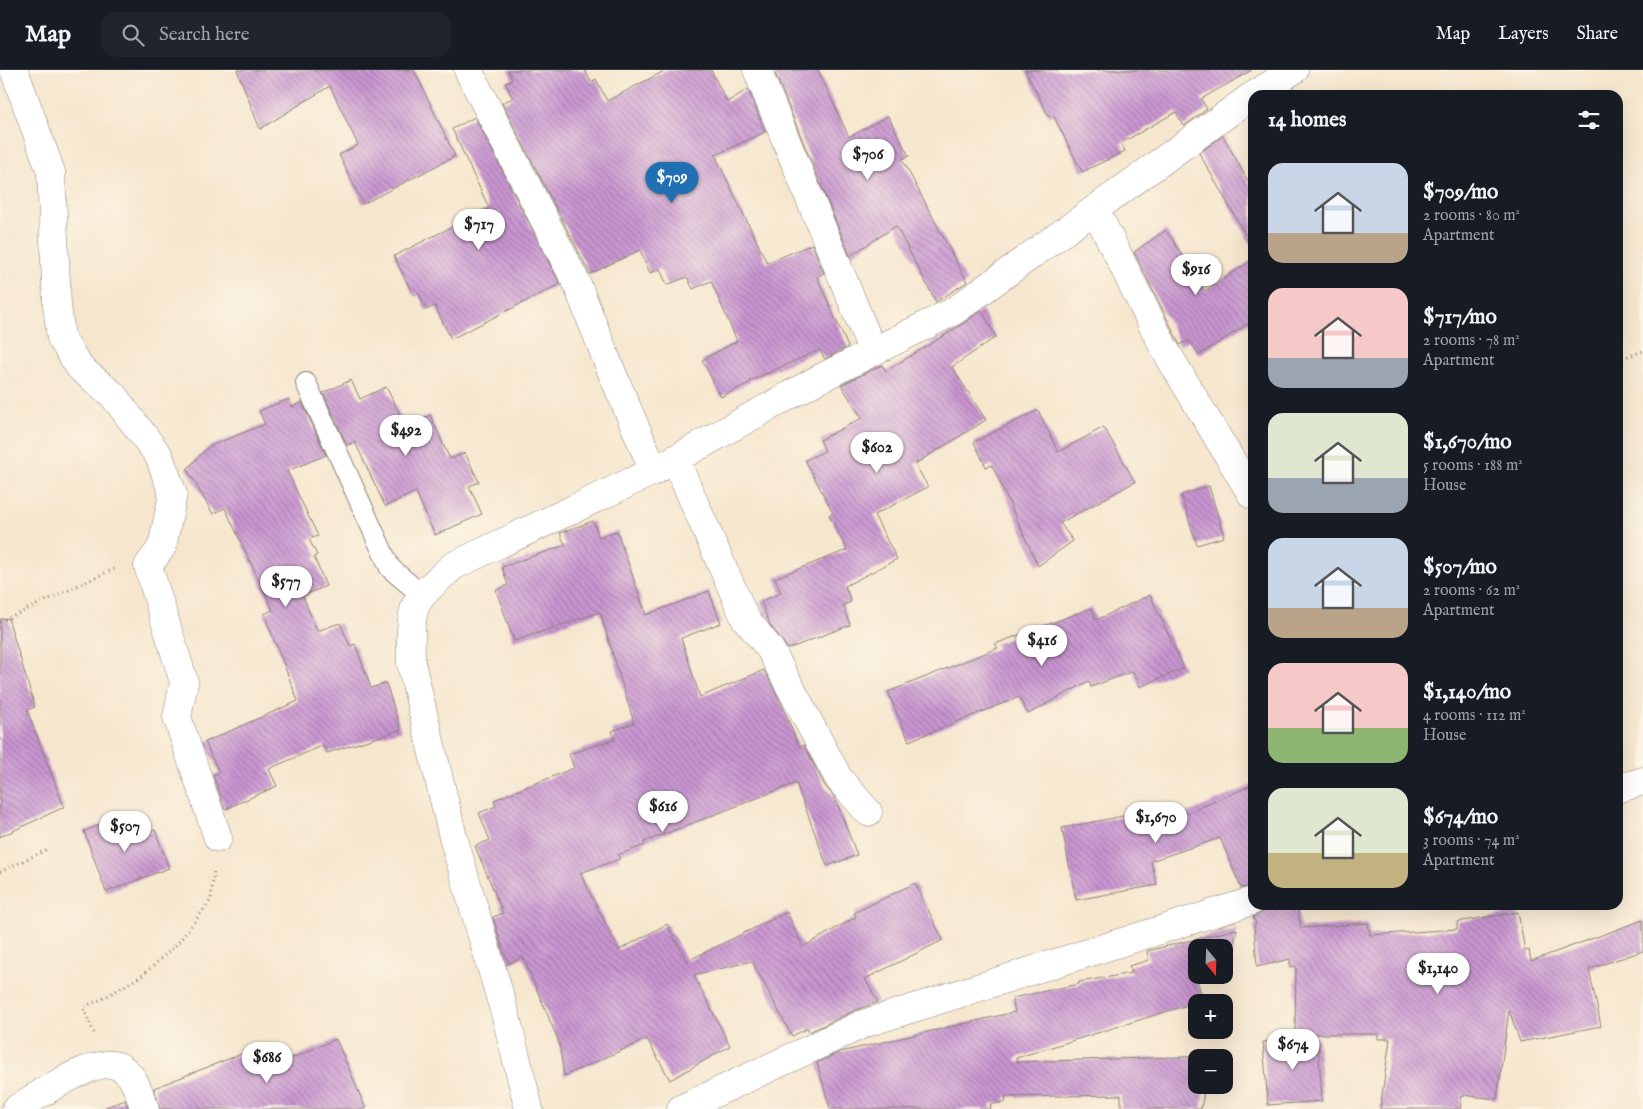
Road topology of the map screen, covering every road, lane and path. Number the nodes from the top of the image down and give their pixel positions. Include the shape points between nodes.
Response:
1 (468, 70) edge
2 (757, 70) edge
3 (1294, 70) edge
4 (11, 84) edge
5 (1262, 90) edge
6 (1248, 100) edge
7 (1095, 210) junction
8 (1643, 351) edge
9 (873, 352) junction
10 (1623, 358) edge
11 (306, 383) dead end
12 (664, 465) junction
13 (1248, 488) edge
14 (162, 547) junction
15 (423, 596) junction
16 (0, 622) edge
17 (1643, 780) edge
18 (1623, 787) edge
19 (868, 812) dead end
20 (218, 838) joint
21 (46, 850) dead end
22 (0, 872) edge
23 (1248, 902) edge
24 (108, 1065) junction
25 (16, 1109) edge
26 (145, 1109) edge
27 (529, 1109) edge
28 (681, 1109) edge

1 - 12 street via 577,284 610,368
2 - 9 street
3 - 5 street
4 - 14 street via 51,172 61,338 80,368 112,394 159,456 173,494
6 - 7 street
7 - 9 street via 954,311
7 - 13 street via 1164,348
8 - 10 path
9 - 12 street
11 - 15 lane via 390,568
12 - 15 street via 454,566
12 - 19 street via 745,618 770,649 838,779
14 - 16 path
14 - 20 street via 148,566 184,682 177,717
15 - 27 street via 416,606 410,635 411,663 453,837 506,1017
17 - 18 street
20 - 24 path via 211,900 178,943 143,975 83,1008
21 - 22 path
23 - 28 street via 863,1024
24 - 25 street via 97,1065 64,1080
24 - 26 street via 119,1066 131,1076

